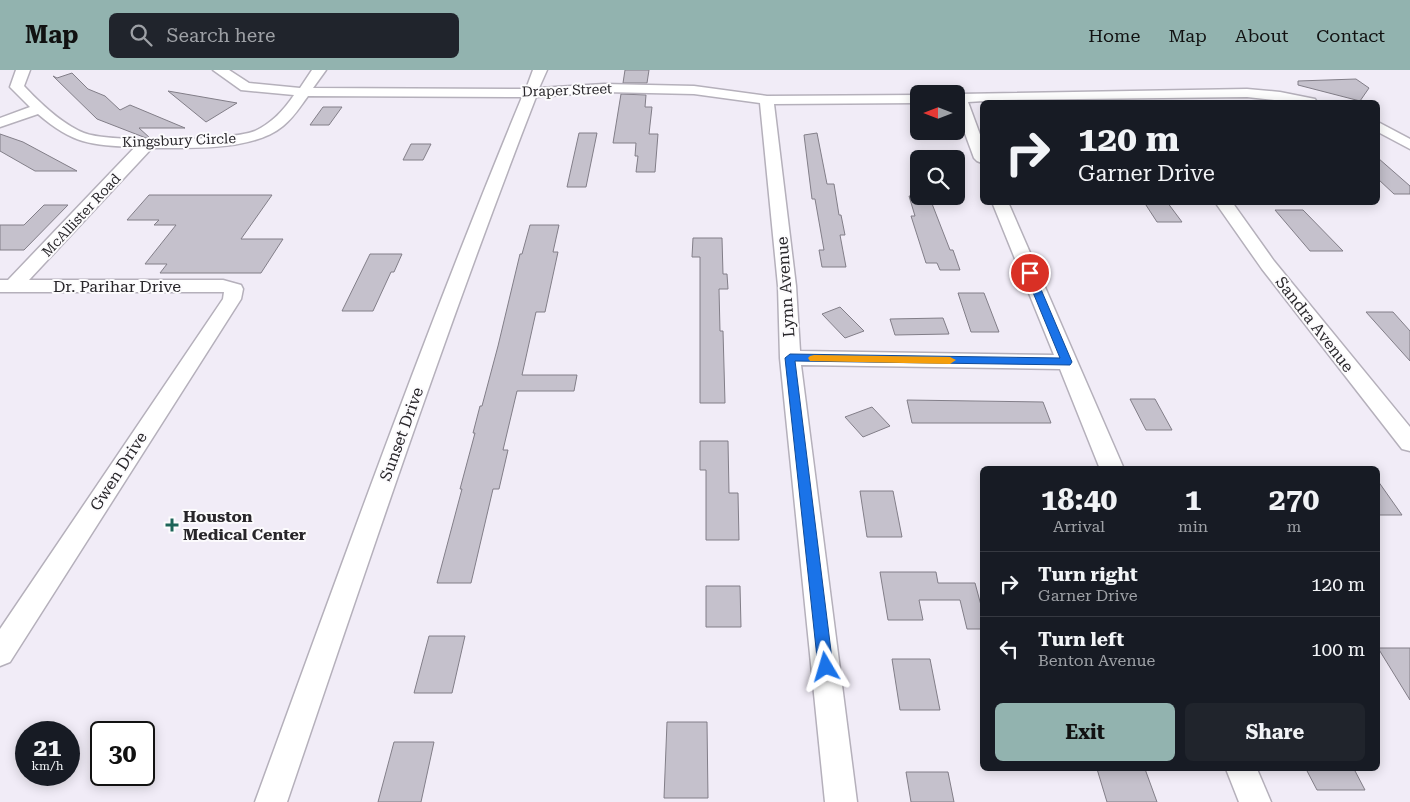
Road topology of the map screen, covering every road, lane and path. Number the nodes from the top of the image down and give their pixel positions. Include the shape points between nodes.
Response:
1 (24, 70) edge
2 (220, 70) edge
3 (319, 70) edge
4 (540, 70) edge
5 (302, 92) junction
6 (532, 93) junction
7 (965, 98) edge
8 (1146, 98) edge
9 (910, 99) edge
10 (767, 100) junction
11 (1300, 100) edge
12 (35, 105) junction
13 (0, 110) edge
14 (965, 116) edge
15 (0, 123) edge
16 (1380, 127) edge
17 (148, 143) junction
18 (1410, 145) edge
19 (980, 153) edge
20 (1001, 205) edge
21 (1224, 205) edge
22 (6, 286) edge
23 (234, 289) joint
24 (790, 358) junction
25 (1067, 362) junction
26 (1410, 443) edge
27 (1111, 466) edge
28 (0, 653) edge
29 (1242, 771) edge
30 (271, 802) edge
31 (841, 802) edge
32 (1255, 802) edge

1 - 12 street, Kingsbury Circle via 17,87
2 - 5 street, Draper Street via 246,87
3 - 5 street, Kingsbury Circle
4 - 6 street, Sunset Drive
5 - 6 street, Draper Street
5 - 17 street, Kingsbury Circle via 292,109 272,128 250,137
6 - 10 street, Draper Street via 604,88 694,90
6 - 30 street, Sunset Drive via 480,219
7 - 8 street
8 - 11 street via 1247,93
9 - 10 street, Draper Street
10 - 24 street, Lynn Avenue via 787,286
12 - 13 street
12 - 15 street
12 - 17 street, Kingsbury Circle via 80,136
14 - 19 street
16 - 18 street
17 - 22 street, McAllister Road
20 - 25 street
21 - 26 street, Sandra Avenue
22 - 23 street, Dr. Parihar Drive via 223,286
23 - 28 street, Gwen Drive via 232,299
24 - 25 street
24 - 31 street, Lynn Avenue
25 - 27 street
29 - 32 street

